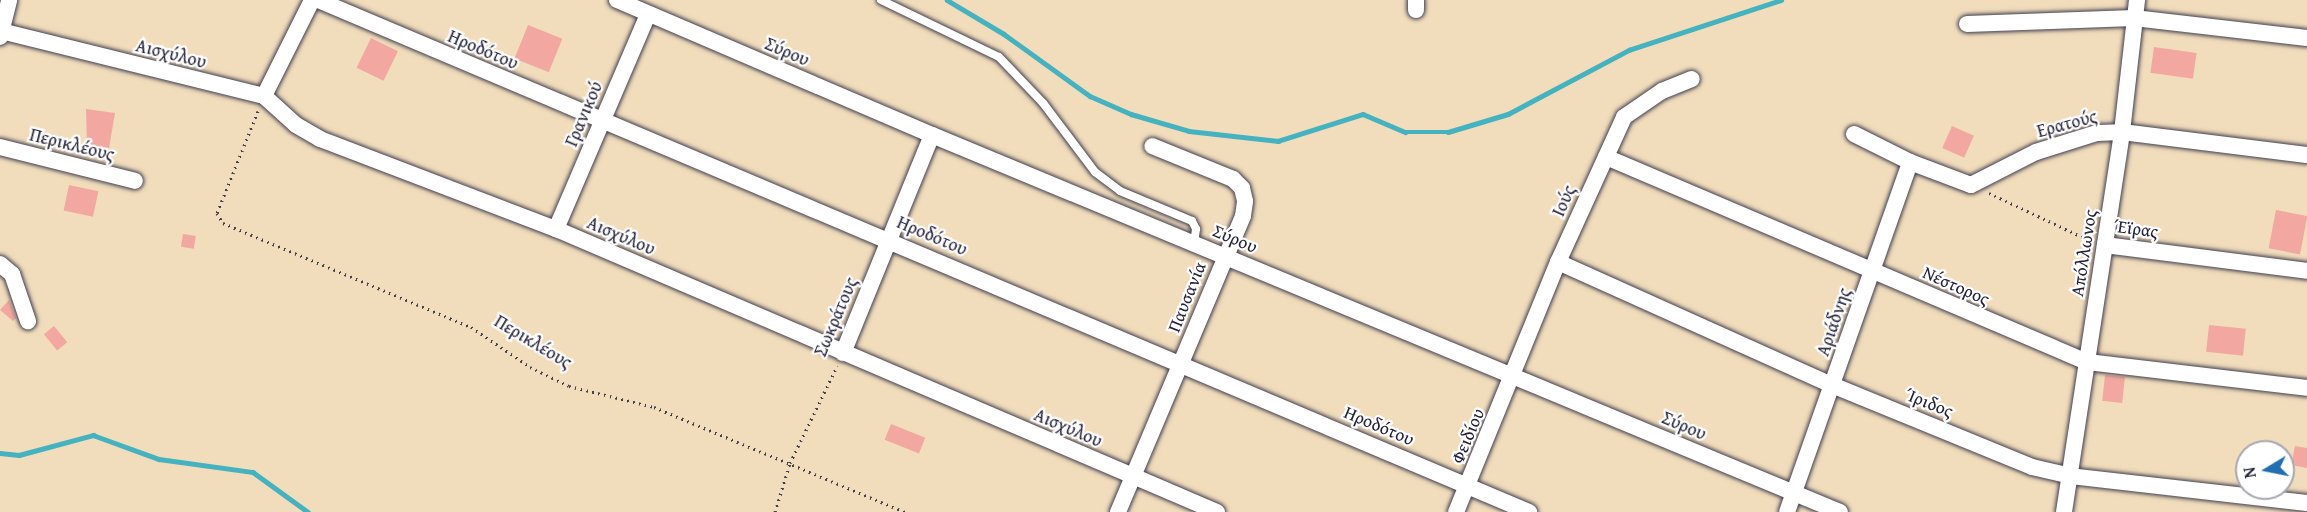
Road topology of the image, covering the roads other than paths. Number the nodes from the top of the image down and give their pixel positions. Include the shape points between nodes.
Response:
1 (9, 0) edge
2 (312, 0) edge
3 (318, 0) edge
4 (617, 0) edge
5 (881, 0) edge
6 (2137, 0) edge
7 (648, 14) junction
8 (2134, 18) junction
9 (1967, 24) dead end
10 (1, 34) edge
11 (2307, 39) edge
12 (1692, 79) dead end
13 (264, 96) junction
14 (602, 123) junction
15 (2122, 132) junction
16 (932, 135) junction
17 (1854, 135) dead end
18 (1152, 146) dead end
19 (0, 147) edge
20 (2307, 155) edge
21 (1606, 157) junction
22 (1910, 162) junction
23 (135, 181) dead end
24 (556, 230) junction
25 (889, 239) junction
26 (1194, 243) junction
27 (2105, 245) junction
28 (1225, 256) junction
29 (1558, 262) junction
30 (0, 264) edge
31 (1873, 270) junction
32 (2307, 271) edge
33 (28, 321) dead end
34 (843, 353) junction
35 (2087, 362) junction
36 (1181, 364) junction
37 (1515, 375) junction
38 (1832, 384) junction
39 (2307, 388) edge
40 (2070, 476) junction
41 (1132, 477) junction
42 (1468, 484) junction
43 (1794, 495) junction
44 (2307, 503) edge
45 (1118, 512) edge
46 (1217, 512) edge
47 (1456, 512) edge
48 (1529, 512) edge
49 (1787, 512) edge
50 (1840, 512) edge
51 (2064, 512) edge

1 - 10 street
2 - 13 street
3 - 14 street, Ηροδότου
4 - 7 street, Σύρου
5 - 26 lane via 916,19 974,41 999,57 1037,95 1095,172 1120,191 1192,221 1196,229
6 - 8 street, Απόλλωνος
7 - 14 street, Γρανικού
7 - 16 street, Σύρου
8 - 9 street
8 - 11 street
8 - 15 street, Απόλλωνος
10 - 13 street, Αισχύλου
12 - 21 street, Ιούς via 1662,92 1624,117
13 - 24 street, Αισχύλου via 296,125 320,139
14 - 24 street, Γρανικού
14 - 25 street, Ηροδότου
15 - 20 street, Ερατούς
15 - 22 street, Ερατούς via 2097,134 2036,152 1971,185
15 - 27 street, Απόλλωνος
16 - 25 street, Σωκράτους
16 - 26 street, Σύρου
17 - 22 street
18 - 28 street, Παυσανία via 1233,179 1242,188 1243,216
19 - 23 street, Περικλέους
21 - 29 street, Ιούς
21 - 31 street, Νέστορος
22 - 31 street, Αριάδνης
24 - 34 street, Αισχύλου
25 - 34 street, Σωκράτους
25 - 36 street, Ηροδότου
26 - 28 street, Σύρου
27 - 32 street, Έϊρας
27 - 35 street, Απόλλωνος
28 - 36 street, Παυσανία
28 - 37 street, Σύρου
29 - 37 street, Ιούς
29 - 38 street, Ίριδος
30 - 33 street via 12,274
31 - 35 street, Νέστορος
31 - 38 street, Αριάδνης
34 - 41 street, Αισχύλου
35 - 39 street, Νέστορος
35 - 40 street, Απόλλωνος
36 - 41 street, Παυσανία
36 - 42 street, Ηροδότου
37 - 42 street, Φειδίου
37 - 43 street, Σύρου
38 - 40 street, Ίριδος via 2032,466
38 - 43 street, Αριάδνης
40 - 44 street, Ίριδος
40 - 51 street, Απόλλωνος
41 - 45 street, Παυσανία
41 - 46 street, Αισχύλου
42 - 47 street, Φειδίου
42 - 48 street, Ηροδότου
43 - 49 street, Αριάδνης
43 - 50 street, Σύρου

